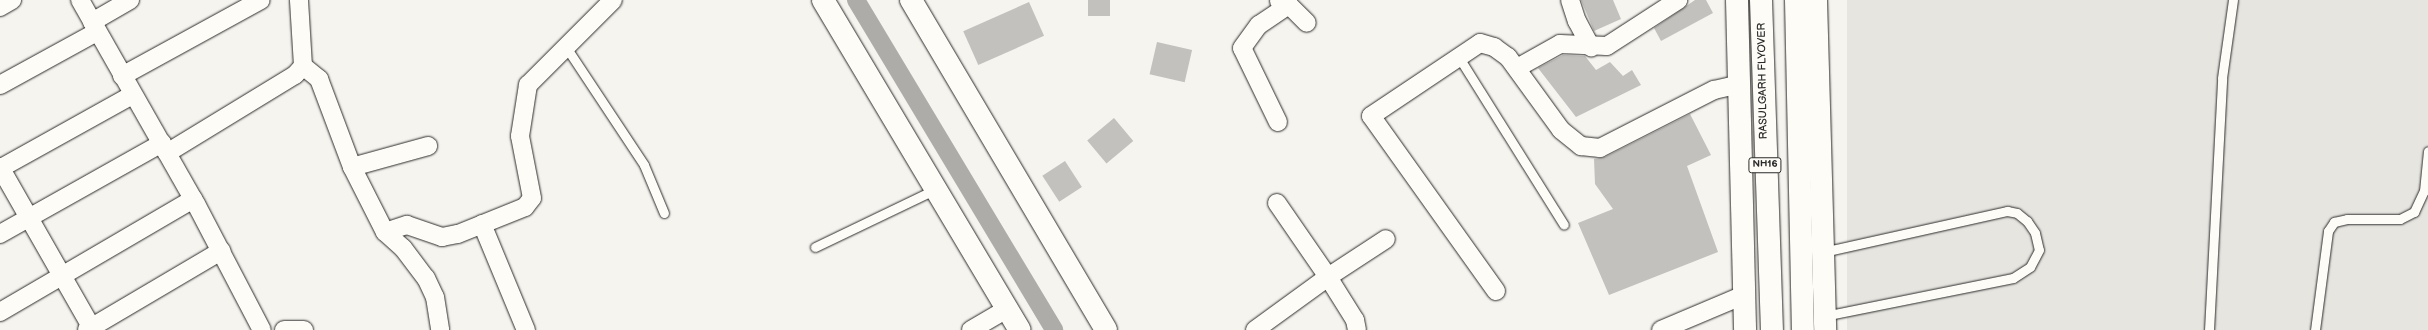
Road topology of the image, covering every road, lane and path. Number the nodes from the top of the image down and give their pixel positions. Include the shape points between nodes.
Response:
1 (12, 0) edge
2 (80, 0) edge
3 (130, 0) edge
4 (261, 0) edge
5 (299, 0) edge
6 (614, 0) edge
7 (823, 0) edge
8 (911, 0) edge
9 (1570, 0) edge
10 (1678, 0) edge
11 (1736, 0) edge
12 (1761, 0) edge
13 (1796, 0) edge
14 (1816, 0) edge
15 (2233, 0) edge
16 (1283, 2) edge
17 (0, 7) edge
18 (1307, 23) dead end
19 (94, 27) junction
20 (566, 46) junction
21 (1591, 47) junction
22 (1458, 56) junction
23 (303, 66) junction
24 (1517, 68) junction
25 (122, 76) junction
26 (1739, 84) junction
27 (0, 85) edge
28 (132, 94) junction
29 (1278, 122) dead end
30 (428, 146) dead end
31 (164, 148) junction
32 (2428, 151) edge
33 (352, 167) junction
34 (0, 168) edge
35 (936, 189) junction
36 (193, 199) junction
37 (1277, 202) dead end
38 (664, 213) dead end
39 (28, 219) junction
40 (482, 224) junction
41 (1564, 225) dead end
42 (385, 232) junction
43 (0, 234) edge
44 (1386, 239) dead end
45 (815, 247) dead end
46 (221, 251) junction
47 (1823, 252) junction
48 (61, 274) junction
49 (1328, 277) junction
50 (1496, 291) dead end
51 (1744, 295) junction
52 (1008, 308) junction
53 (0, 312) edge
54 (1825, 323) edge
55 (90, 329) edge
56 (262, 330) edge
57 (284, 330) edge
58 (304, 330) edge
59 (440, 330) edge
60 (526, 330) edge
61 (971, 330) edge
62 (1020, 330) edge
63 (1106, 330) edge
64 (1255, 330) edge
65 (1357, 330) edge
66 (1661, 330) edge
67 (1745, 330) edge
68 (1772, 330) edge
69 (1803, 330) edge
70 (2209, 330) edge
71 (2315, 330) edge

1 - 17 street
2 - 19 street
3 - 19 street
4 - 25 street
5 - 23 street
6 - 20 street
7 - 35 main road
8 - 63 main road
9 - 21 street via 1577,21
10 - 21 street via 1607,46
11 - 26 main road
12 - 68 main road, RASULGARH FLYOVER / NH16
13 - 69 main road
14 - 47 main road
15 - 70 lane via 2222,78
16 - 18 street
16 - 29 street via 1259,25 1242,48
19 - 25 street
19 - 27 street
20 - 38 lane via 644,165
20 - 40 street via 528,85 524,99 521,142 532,198 525,207
21 - 24 street via 1576,42 1560,44
22 - 24 street via 1480,44 1494,47
22 - 41 lane
22 - 50 street via 1418,87 1370,116
23 - 31 street via 284,84
23 - 33 street via 318,79
24 - 26 street via 1561,130 1581,146 1600,148 1714,90
25 - 28 street
26 - 51 main road
28 - 31 street
28 - 34 street
30 - 33 street
31 - 36 street
31 - 39 street
32 - 71 lane via 2424,191 2414,212 2400,219 2347,219 2334,222 2328,231
33 - 42 street
34 - 39 street
35 - 45 lane
35 - 52 main road
36 - 46 street
36 - 48 street
37 - 49 street
39 - 43 street
39 - 48 street
40 - 42 street via 442,237 407,225
40 - 60 street
42 - 59 street via 403,248 426,278 434,297
44 - 49 street
46 - 55 street
46 - 56 street
47 - 54 main road
47 - 54 lane via 2006,211 2017,213 2027,222 2036,233 2039,250 2030,267 2013,278
48 - 53 street
48 - 55 street
49 - 64 street
49 - 65 street via 1355,320
51 - 66 street
51 - 67 main road
52 - 61 street
52 - 62 main road
57 - 58 street

